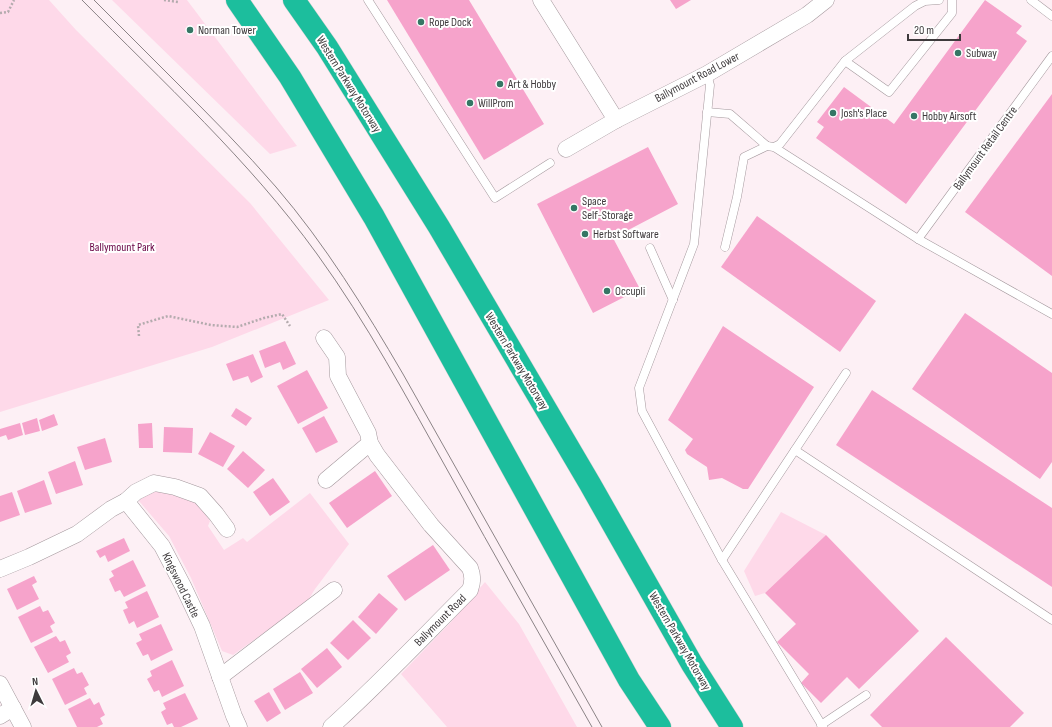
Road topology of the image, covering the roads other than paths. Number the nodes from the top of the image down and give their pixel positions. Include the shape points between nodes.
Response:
1 (237, 0) edge
2 (294, 0) edge
3 (368, 0) edge
4 (541, 0) edge
5 (826, 0) edge
6 (938, 0) edge
7 (952, 0) edge
8 (1031, 0) edge
9 (1052, 16) edge
10 (1052, 56) edge
11 (845, 61) junction
12 (707, 74) junction
13 (708, 112) junction
14 (616, 120) junction
15 (770, 146) junction
16 (566, 149) dead end
17 (550, 163) dead end
18 (918, 239) junction
19 (725, 247) dead end
20 (650, 248) dead end
21 (673, 300) junction
22 (1052, 314) edge
23 (324, 338) dead end
24 (846, 373) dead end
25 (370, 443) junction
26 (795, 450) junction
27 (326, 480) dead end
28 (126, 501) junction
29 (227, 529) dead end
30 (722, 560) junction
31 (0, 569) edge
32 (334, 590) dead end
33 (1052, 620) edge
34 (220, 677) junction
35 (629, 680) junction
36 (0, 684) edge
37 (866, 695) dead end
38 (6, 712) edge
39 (822, 726) edge
40 (23, 727) edge
41 (239, 727) edge
42 (331, 727) edge
43 (642, 727) edge
44 (660, 727) edge
45 (732, 727) edge

1 - 35 highway via 290,77 374,217
2 - 45 highway, Western Parkway Motorway via 331,54 438,228 590,484 692,664
3 - 17 lane via 494,198
4 - 14 street
5 - 12 street, Ballymount Road Lower via 807,15
6 - 11 lane via 925,1 915,6
7 - 11 lane via 952,13 889,92
8 - 9 lane
10 - 18 lane, Ballymount Retail Centre
11 - 15 lane via 780,144
12 - 13 lane via 710,85
12 - 14 street, Ballymount Road Lower
13 - 15 lane via 730,114
13 - 21 lane via 694,244
14 - 16 street, Ballymount Road Lower
15 - 18 lane
15 - 19 lane via 744,157
18 - 22 lane
20 - 21 lane
21 - 30 lane via 639,388 642,411
23 - 25 street, Ballymount Road via 337,356 338,376 368,433
24 - 26 lane
25 - 27 street
25 - 42 street, Ballymount Road via 431,525 470,568 473,582 470,590 402,660
26 - 30 lane
26 - 33 lane
28 - 29 street via 136,492 154,483 175,486 200,496
28 - 31 street via 77,534
28 - 34 street, Kingswood Castle via 162,546 202,626
30 - 39 lane
32 - 34 street
34 - 41 street, Kingswood Castle
35 - 43 highway
35 - 44 highway
36 - 38 street
37 - 39 lane
38 - 40 street

